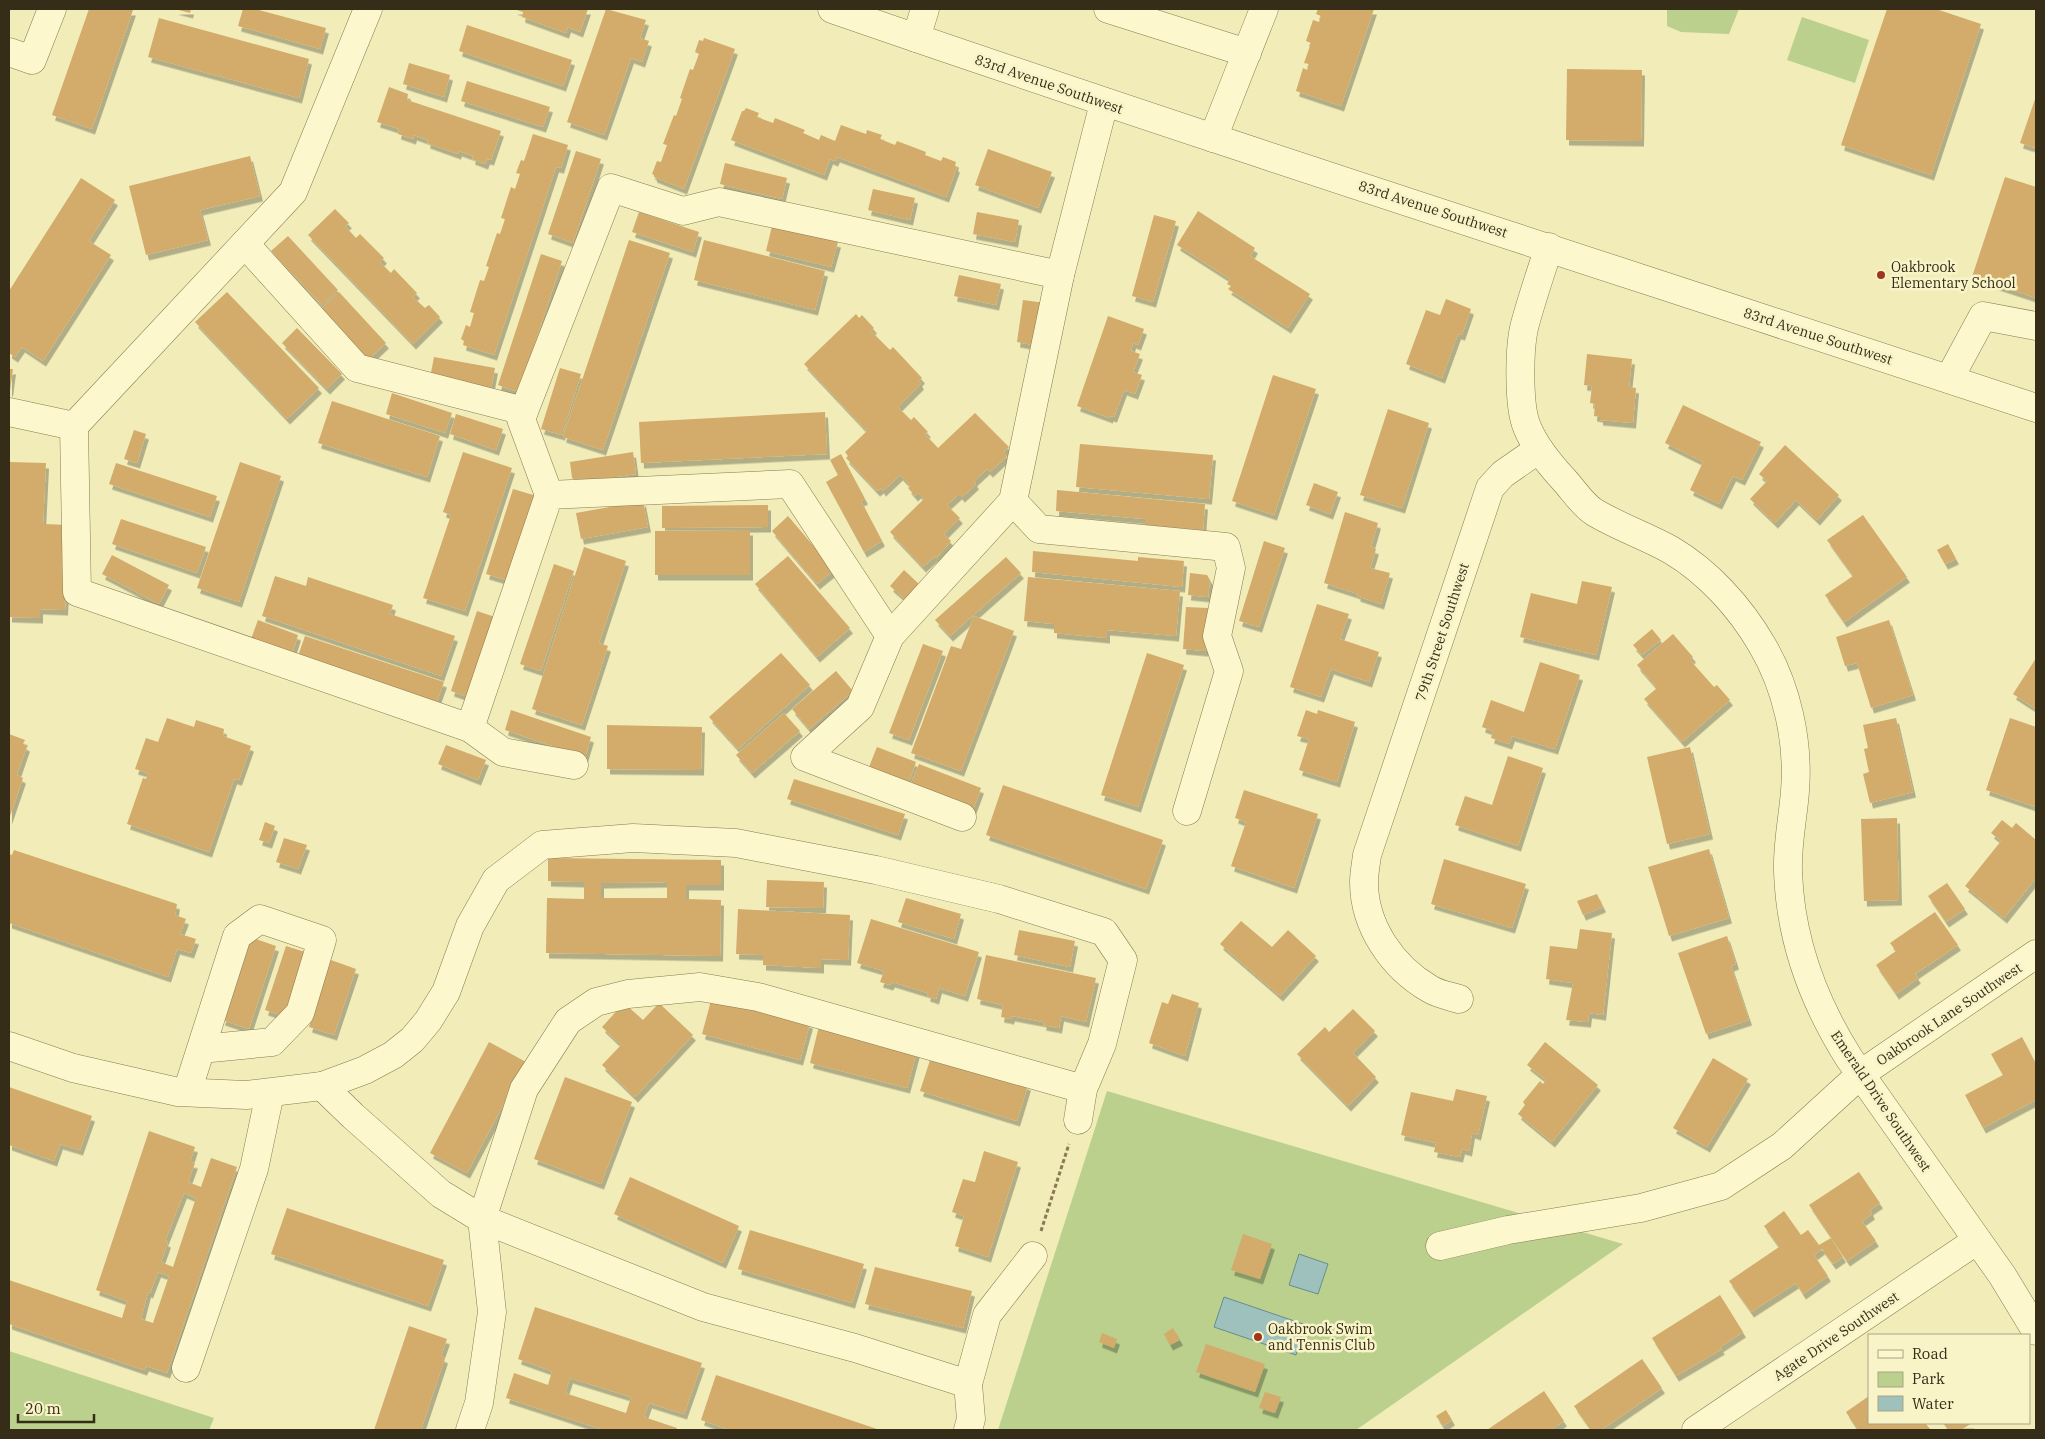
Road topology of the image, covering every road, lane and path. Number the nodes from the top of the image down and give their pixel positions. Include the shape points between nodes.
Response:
1 (52, 9) edge
2 (368, 9) edge
3 (832, 9) edge
4 (925, 9) edge
5 (1108, 9) edge
6 (1264, 9) edge
7 (916, 38) junction
8 (9, 52) edge
9 (1246, 53) junction
10 (1104, 103) junction
11 (1213, 138) junction
12 (245, 244) junction
13 (1549, 247) junction
14 (1060, 275) junction
15 (2036, 326) edge
16 (1949, 379) junction
17 (2036, 408) edge
18 (524, 411) junction
19 (9, 412) edge
20 (74, 426) junction
21 (1540, 449) junction
22 (549, 495) junction
23 (1013, 501) junction
24 (890, 636) junction
25 (470, 728) junction
26 (574, 765) dead end
27 (1187, 811) dead end
28 (962, 817) dead end
29 (2036, 954) edge
30 (1459, 1000) dead end
31 (9, 1046) edge
32 (201, 1049) junction
33 (1862, 1073) junction
34 (322, 1086) junction
35 (1082, 1089) junction
36 (187, 1092) junction
37 (270, 1093) junction
38 (1078, 1120) joint
39 (482, 1219) junction
40 (1976, 1241) junction
41 (1440, 1246) dead end
42 (1033, 1256) joint
43 (2036, 1331) edge
44 (186, 1368) dead end
45 (968, 1384) junction
46 (470, 1430) edge
47 (968, 1430) edge
48 (1696, 1430) edge

1 - 8 street via 32,60
2 - 12 street via 293,192
3 - 7 street, 83rd Avenue Southwest
4 - 7 street
5 - 9 street
6 - 9 street
7 - 10 street, 83rd Avenue Southwest
9 - 11 street
10 - 11 street, 83rd Avenue Southwest
10 - 14 street
11 - 13 street, 83rd Avenue Southwest
12 - 18 street via 358,368
12 - 20 street
13 - 16 street, 83rd Avenue Southwest
13 - 21 street via 1524,326 1521,364 1526,426
14 - 18 street via 719,202 683,211 611,188
14 - 23 street
15 - 16 street via 1982,316
16 - 17 street, 83rd Avenue Southwest
18 - 22 street via 521,419
19 - 20 street
20 - 25 street via 77,592
21 - 30 street, 79th Street Southwest via 1503,474 1490,488 1367,855 1364,881 1367,908 1376,933 1409,975 1431,990
21 - 33 street, Emerald Drive Southwest via 1592,511 1672,551 1707,577 1737,608 1766,650 1792,726 1796,770 1788,871 1794,925 1812,988 1828,1024
22 - 24 street via 790,484
22 - 25 street
23 - 24 street
23 - 27 street via 1039,528 1226,547 1231,568 1218,636 1229,671
24 - 28 street via 860,707 805,757
25 - 26 street via 502,752
29 - 33 street, Oakbrook Lane Southwest
31 - 36 street via 73,1068
32 - 32 street via 238,936 260,918 322,940 300,1013 272,1042
32 - 36 street
33 - 40 street, Emerald Drive Southwest
33 - 41 street, Oakbrook Lane Southwest via 1782,1146 1721,1186 1641,1208 1508,1230
34 - 35 street via 365,1070 412,1040 446,992 470,926 496,880 542,845 633,838 736,842 999,899 1104,932 1123,960 1102,1044
34 - 37 street
34 - 39 street via 441,1194
35 - 38 street
35 - 39 street via 758,997 700,988 628,994 596,1002 563,1028 524,1089
36 - 37 street
37 - 44 street via 254,1170
38 - 42 path
39 - 45 street via 703,1307 855,1348
39 - 46 street via 492,1312 479,1403
40 - 43 street, Emerald Drive Southwest via 2002,1275
40 - 48 street, Agate Drive Southwest
42 - 45 street via 987,1315
45 - 47 street via 971,1419

